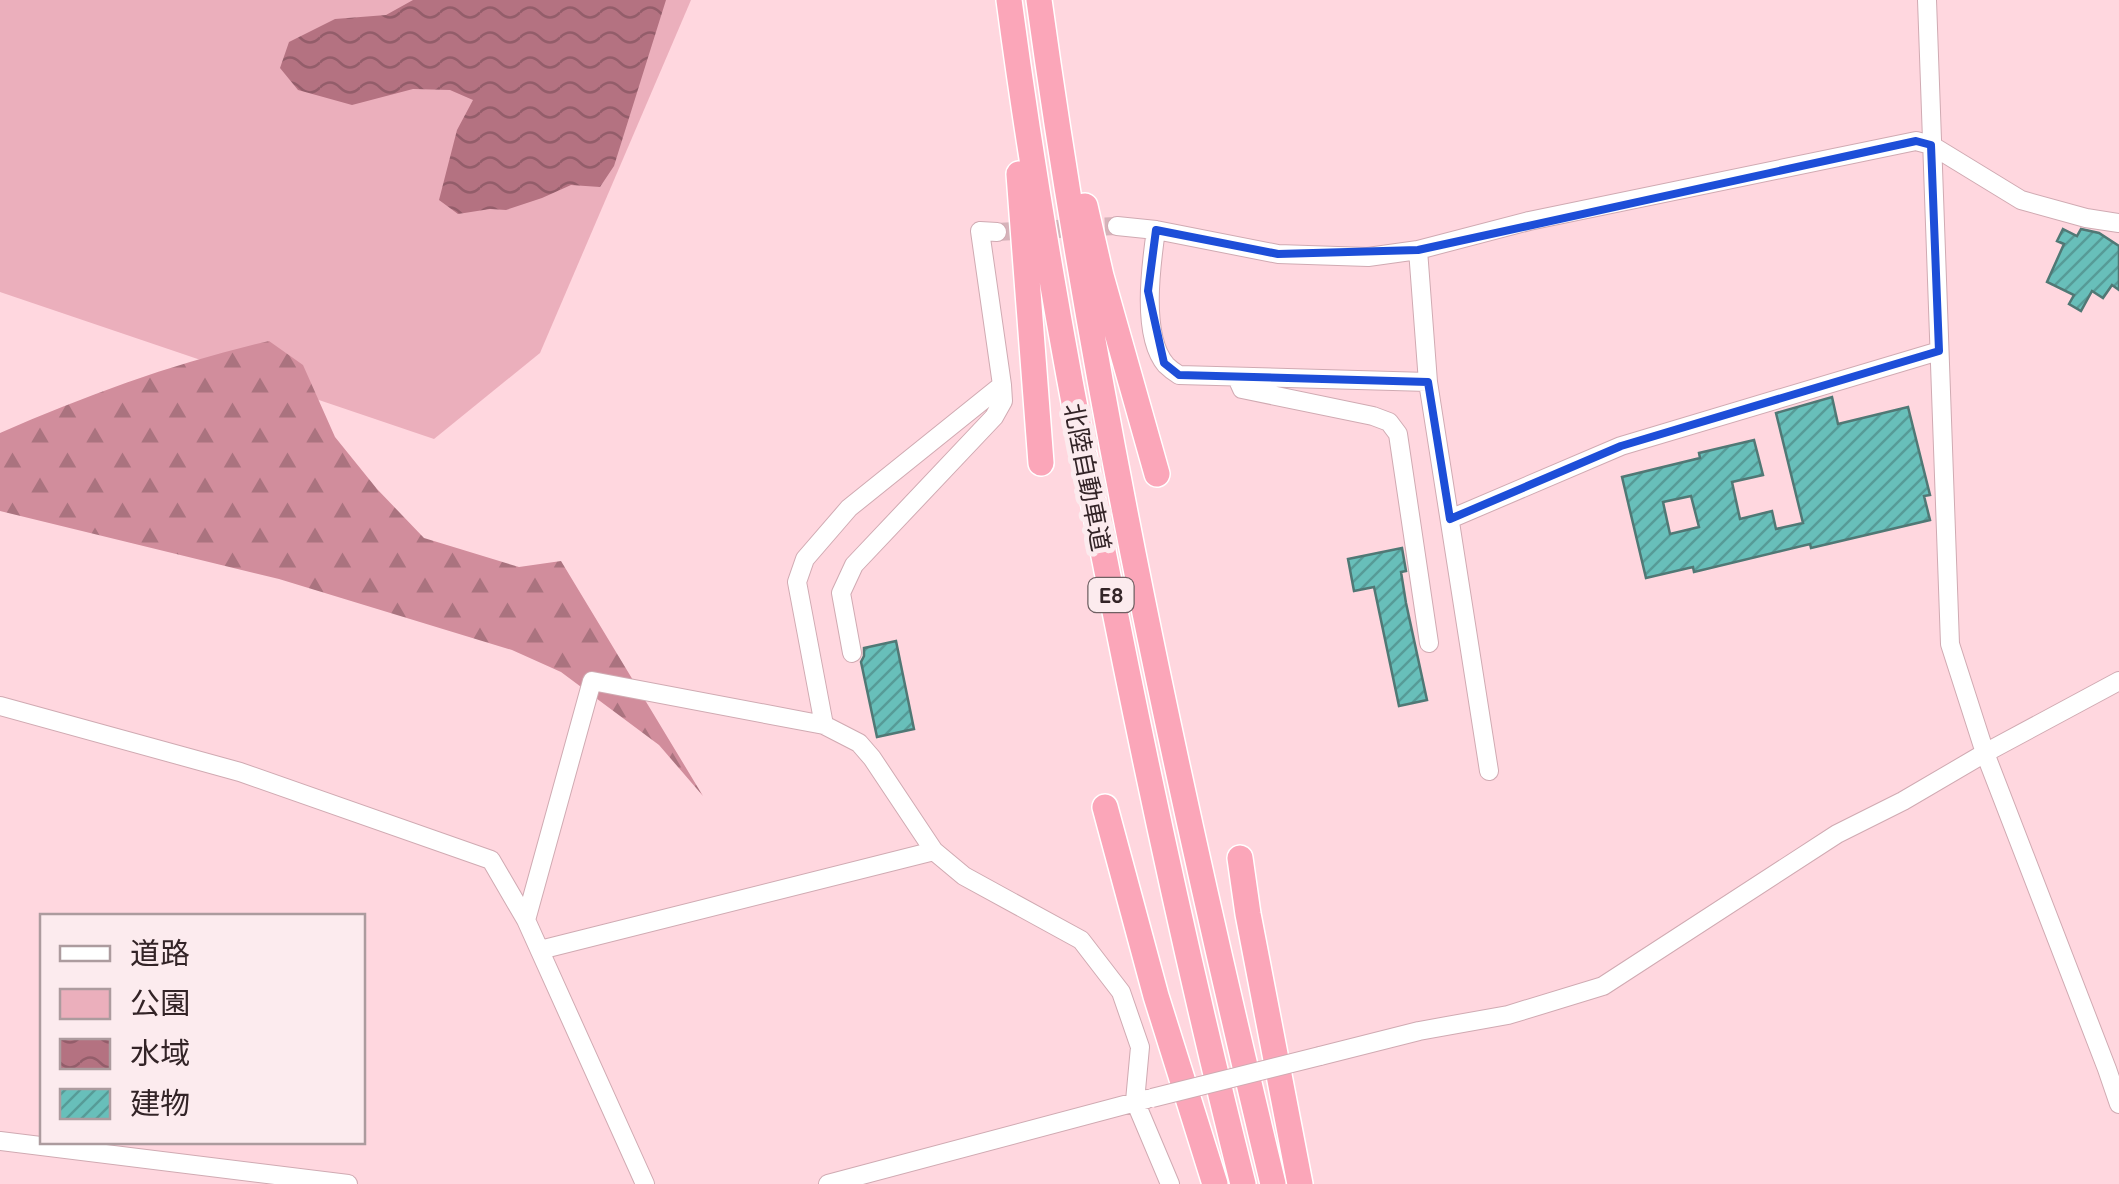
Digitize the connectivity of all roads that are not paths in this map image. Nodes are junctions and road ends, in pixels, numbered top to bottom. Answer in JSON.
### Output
{"nodes":[{"id":1,"x":998,"y":0,"type":"edge"},
{"id":2,"x":1008,"y":0,"type":"edge"},
{"id":3,"x":1042,"y":0,"type":"edge"},
{"id":4,"x":1927,"y":0,"type":"edge"},
{"id":5,"x":1930,"y":145,"type":"junction"},
{"id":6,"x":2119,"y":223,"type":"edge"},
{"id":7,"x":1117,"y":226,"type":"tunnel mouth"},
{"id":8,"x":1156,"y":230,"type":"junction"},
{"id":9,"x":997,"y":232,"type":"dead end"},
{"id":10,"x":1418,"y":250,"type":"junction"},
{"id":11,"x":1939,"y":351,"type":"junction"},
{"id":12,"x":1238,"y":378,"type":"junction"},
{"id":13,"x":1428,"y":382,"type":"junction"},
{"id":14,"x":1002,"y":385,"type":"junction"},
{"id":15,"x":1040,"y":463,"type":"dead end"},
{"id":16,"x":1157,"y":474,"type":"dead end"},
{"id":17,"x":1450,"y":519,"type":"junction"},
{"id":18,"x":1429,"y":643,"type":"dead end"},
{"id":19,"x":852,"y":652,"type":"dead end"},
{"id":20,"x":2119,"y":681,"type":"edge"},
{"id":21,"x":0,"y":706,"type":"edge"},
{"id":22,"x":824,"y":725,"type":"junction"},
{"id":23,"x":1985,"y":753,"type":"junction"},
{"id":24,"x":1489,"y":771,"type":"dead end"},
{"id":25,"x":1105,"y":807,"type":"dead end"},
{"id":26,"x":934,"y":850,"type":"junction"},
{"id":27,"x":1240,"y":858,"type":"dead end"},
{"id":28,"x":526,"y":920,"type":"junction"},
{"id":29,"x":540,"y":950,"type":"junction"},
{"id":30,"x":1144,"y":1100,"type":"junction"},
{"id":31,"x":2119,"y":1104,"type":"edge"},
{"id":32,"x":0,"y":1142,"type":"edge"},
{"id":33,"x":348,"y":1184,"type":"edge"},
{"id":34,"x":645,"y":1184,"type":"edge"},
{"id":35,"x":828,"y":1184,"type":"edge"},
{"id":36,"x":1170,"y":1184,"type":"edge"},
{"id":37,"x":1215,"y":1184,"type":"edge"},
{"id":38,"x":1243,"y":1184,"type":"edge"},
{"id":39,"x":1273,"y":1184,"type":"edge"},
{"id":40,"x":1300,"y":1184,"type":"edge"}],
"edges":[{"from":1,"to":15,"type":"highway"},
{"from":2,"to":38,"type":"highway","name":"北陸自動車道","number":"E8"},
{"from":3,"to":16,"type":"highway"},
{"from":3,"to":39,"type":"highway","name":"北陸自動車道","number":"E8"},
{"from":4,"to":5,"type":"street"},
{"from":5,"to":6,"type":"street"},
{"from":5,"to":10,"type":"street"},
{"from":5,"to":11,"type":"street"},
{"from":7,"to":8,"type":"street"},
{"from":8,"to":10,"type":"street"},
{"from":8,"to":12,"type":"street"},
{"from":9,"to":14,"type":"street"},
{"from":10,"to":13,"type":"street"},
{"from":11,"to":17,"type":"street"},
{"from":11,"to":23,"type":"street"},
{"from":12,"to":13,"type":"street"},
{"from":12,"to":18,"type":"street"},
{"from":13,"to":17,"type":"street"},
{"from":14,"to":19,"type":"street"},
{"from":14,"to":22,"type":"street"},
{"from":17,"to":24,"type":"street"},
{"from":20,"to":23,"type":"street"},
{"from":21,"to":28,"type":"street"},
{"from":22,"to":26,"type":"street"},
{"from":22,"to":28,"type":"street"},
{"from":23,"to":30,"type":"street","bridge":true},
{"from":23,"to":31,"type":"street"},
{"from":25,"to":37,"type":"highway"},
{"from":26,"to":29,"type":"street"},
{"from":26,"to":30,"type":"street"},
{"from":27,"to":40,"type":"highway"},
{"from":28,"to":29,"type":"street"},
{"from":29,"to":34,"type":"street"},
{"from":30,"to":35,"type":"street"},
{"from":30,"to":36,"type":"street"},
{"from":32,"to":33,"type":"street"}]}
